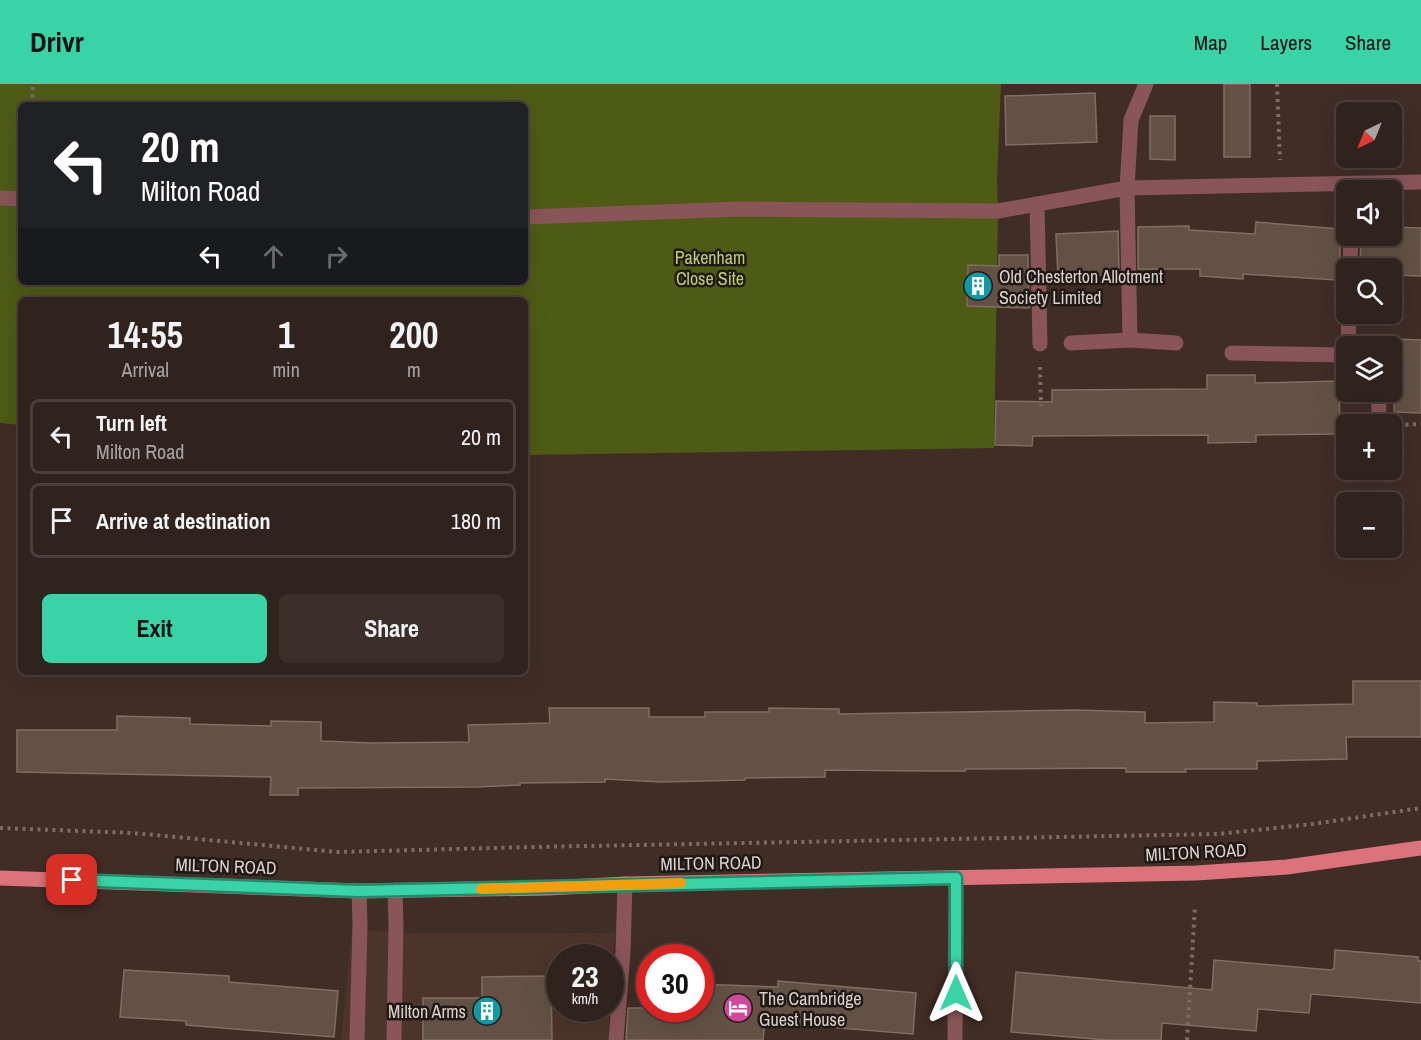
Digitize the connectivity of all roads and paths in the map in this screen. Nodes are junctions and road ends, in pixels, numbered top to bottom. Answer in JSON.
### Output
{"nodes":[{"id":1,"x":33,"y":84,"type":"edge"},
{"id":2,"x":1146,"y":84,"type":"edge"},
{"id":3,"x":1278,"y":84,"type":"edge"},
{"id":4,"x":32,"y":102,"type":"edge"},
{"id":5,"x":1421,"y":182,"type":"edge"},
{"id":6,"x":1402,"y":183,"type":"edge"},
{"id":7,"x":1280,"y":185,"type":"junction"},
{"id":8,"x":1336,"y":187,"type":"edge"},
{"id":9,"x":1127,"y":188,"type":"junction"},
{"id":10,"x":0,"y":198,"type":"edge"},
{"id":11,"x":18,"y":199,"type":"edge"},
{"id":12,"x":1036,"y":204,"type":"junction"},
{"id":13,"x":528,"y":217,"type":"edge"},
{"id":14,"x":1130,"y":340,"type":"junction"},
{"id":15,"x":1071,"y":343,"type":"dead end"},
{"id":16,"x":1176,"y":343,"type":"dead end"},
{"id":17,"x":1040,"y":344,"type":"dead end"},
{"id":18,"x":1232,"y":353,"type":"dead end"},
{"id":19,"x":1336,"y":355,"type":"edge"},
{"id":20,"x":1379,"y":402,"type":"edge"},
{"id":21,"x":1379,"y":411,"type":"dead end"},
{"id":22,"x":1421,"y":808,"type":"edge"},
{"id":23,"x":0,"y":828,"type":"edge"},
{"id":24,"x":1421,"y":848,"type":"edge"},
{"id":25,"x":0,"y":878,"type":"edge"},
{"id":26,"x":956,"y":878,"type":"junction"},
{"id":27,"x":625,"y":884,"type":"junction"},
{"id":28,"x":395,"y":890,"type":"junction"},
{"id":29,"x":359,"y":891,"type":"junction"},
{"id":30,"x":1195,"y":907,"type":"dead end"},
{"id":31,"x":357,"y":1040,"type":"edge"},
{"id":32,"x":394,"y":1040,"type":"edge"},
{"id":33,"x":616,"y":1040,"type":"edge"},
{"id":34,"x":955,"y":1040,"type":"edge"},
{"id":35,"x":1187,"y":1040,"type":"edge"}],
"edges":[{"from":1,"to":4,"type":"path"},
{"from":2,"to":9,"type":"street"},
{"from":3,"to":7,"type":"path"},
{"from":5,"to":6,"type":"street"},
{"from":7,"to":8,"type":"street"},
{"from":7,"to":9,"type":"street"},
{"from":9,"to":12,"type":"street"},
{"from":9,"to":14,"type":"street"},
{"from":10,"to":11,"type":"street"},
{"from":12,"to":13,"type":"street"},
{"from":12,"to":17,"type":"street"},
{"from":14,"to":15,"type":"street"},
{"from":14,"to":16,"type":"street"},
{"from":18,"to":19,"type":"street"},
{"from":20,"to":21,"type":"street"},
{"from":22,"to":23,"type":"path"},
{"from":24,"to":26,"type":"main road","name":"MILTON ROAD"},
{"from":25,"to":29,"type":"main road","name":"MILTON ROAD"},
{"from":26,"to":27,"type":"main road","name":"MILTON ROAD"},
{"from":26,"to":34,"type":"street"},
{"from":27,"to":28,"type":"main road","name":"MILTON ROAD"},
{"from":27,"to":33,"type":"street"},
{"from":28,"to":29,"type":"main road","name":"MILTON ROAD"},
{"from":28,"to":32,"type":"street"},
{"from":29,"to":31,"type":"street"},
{"from":30,"to":35,"type":"path"}]}
